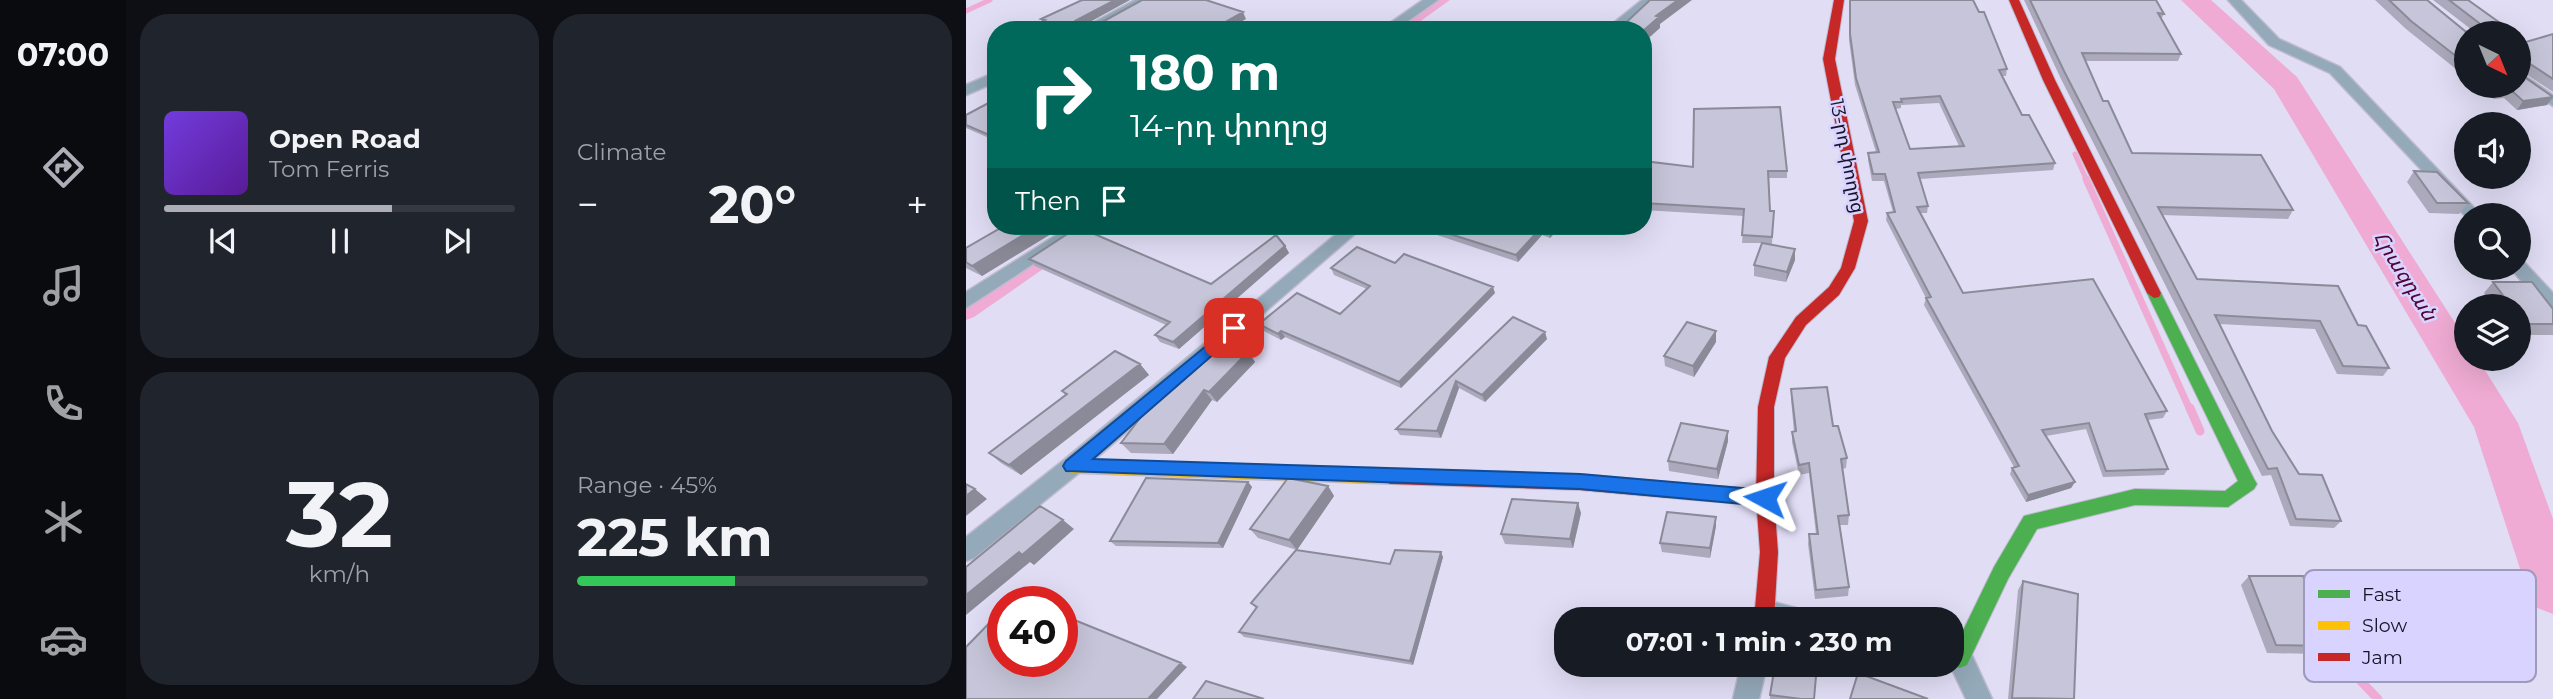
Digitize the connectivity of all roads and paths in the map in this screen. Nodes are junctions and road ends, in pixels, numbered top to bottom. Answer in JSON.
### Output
{"nodes":[{"id":1,"x":1145,"y":0,"type":"edge"},
{"id":2,"x":1432,"y":0,"type":"edge"},
{"id":3,"x":1650,"y":0,"type":"edge"},
{"id":4,"x":1839,"y":0,"type":"edge"},
{"id":5,"x":2014,"y":0,"type":"edge"},
{"id":6,"x":2234,"y":0,"type":"edge"},
{"id":7,"x":1104,"y":21,"type":"edge"},
{"id":8,"x":1400,"y":21,"type":"edge"},
{"id":9,"x":1623,"y":21,"type":"edge"},
{"id":10,"x":987,"y":80,"type":"edge"},
{"id":11,"x":2531,"y":85,"type":"edge"},
{"id":12,"x":966,"y":91,"type":"edge"},
{"id":13,"x":2553,"y":102,"type":"edge"},
{"id":14,"x":2462,"y":203,"type":"edge"},
{"id":15,"x":1069,"y":235,"type":"edge"},
{"id":16,"x":1345,"y":235,"type":"edge"},
{"id":17,"x":2531,"y":280,"type":"edge"},
{"id":18,"x":966,"y":301,"type":"edge"},
{"id":19,"x":2553,"y":305,"type":"edge"},
{"id":20,"x":1072,"y":466,"type":"junction"},
{"id":21,"x":1765,"y":498,"type":"junction"},
{"id":22,"x":966,"y":551,"type":"edge"},
{"id":23,"x":1766,"y":607,"type":"edge"},
{"id":24,"x":1964,"y":642,"type":"edge"},
{"id":25,"x":1964,"y":672,"type":"edge"},
{"id":26,"x":1751,"y":677,"type":"edge"},
{"id":27,"x":1746,"y":699,"type":"edge"},
{"id":28,"x":1979,"y":699,"type":"edge"}],
"edges":[{"from":1,"to":7,"type":"street"},
{"from":2,"to":8,"type":"street"},
{"from":3,"to":9,"type":"street"},
{"from":4,"to":21,"type":"street","name":"13-րդ փողոց"},
{"from":5,"to":24,"type":"street"},
{"from":6,"to":14,"type":"street"},
{"from":10,"to":12,"type":"street"},
{"from":11,"to":13,"type":"street"},
{"from":15,"to":18,"type":"street"},
{"from":16,"to":20,"type":"street"},
{"from":17,"to":19,"type":"street"},
{"from":20,"to":21,"type":"street"},
{"from":20,"to":22,"type":"street"},
{"from":21,"to":23,"type":"street","name":"13-րդ փողոց"},
{"from":25,"to":28,"type":"street"},
{"from":26,"to":27,"type":"street"}]}
